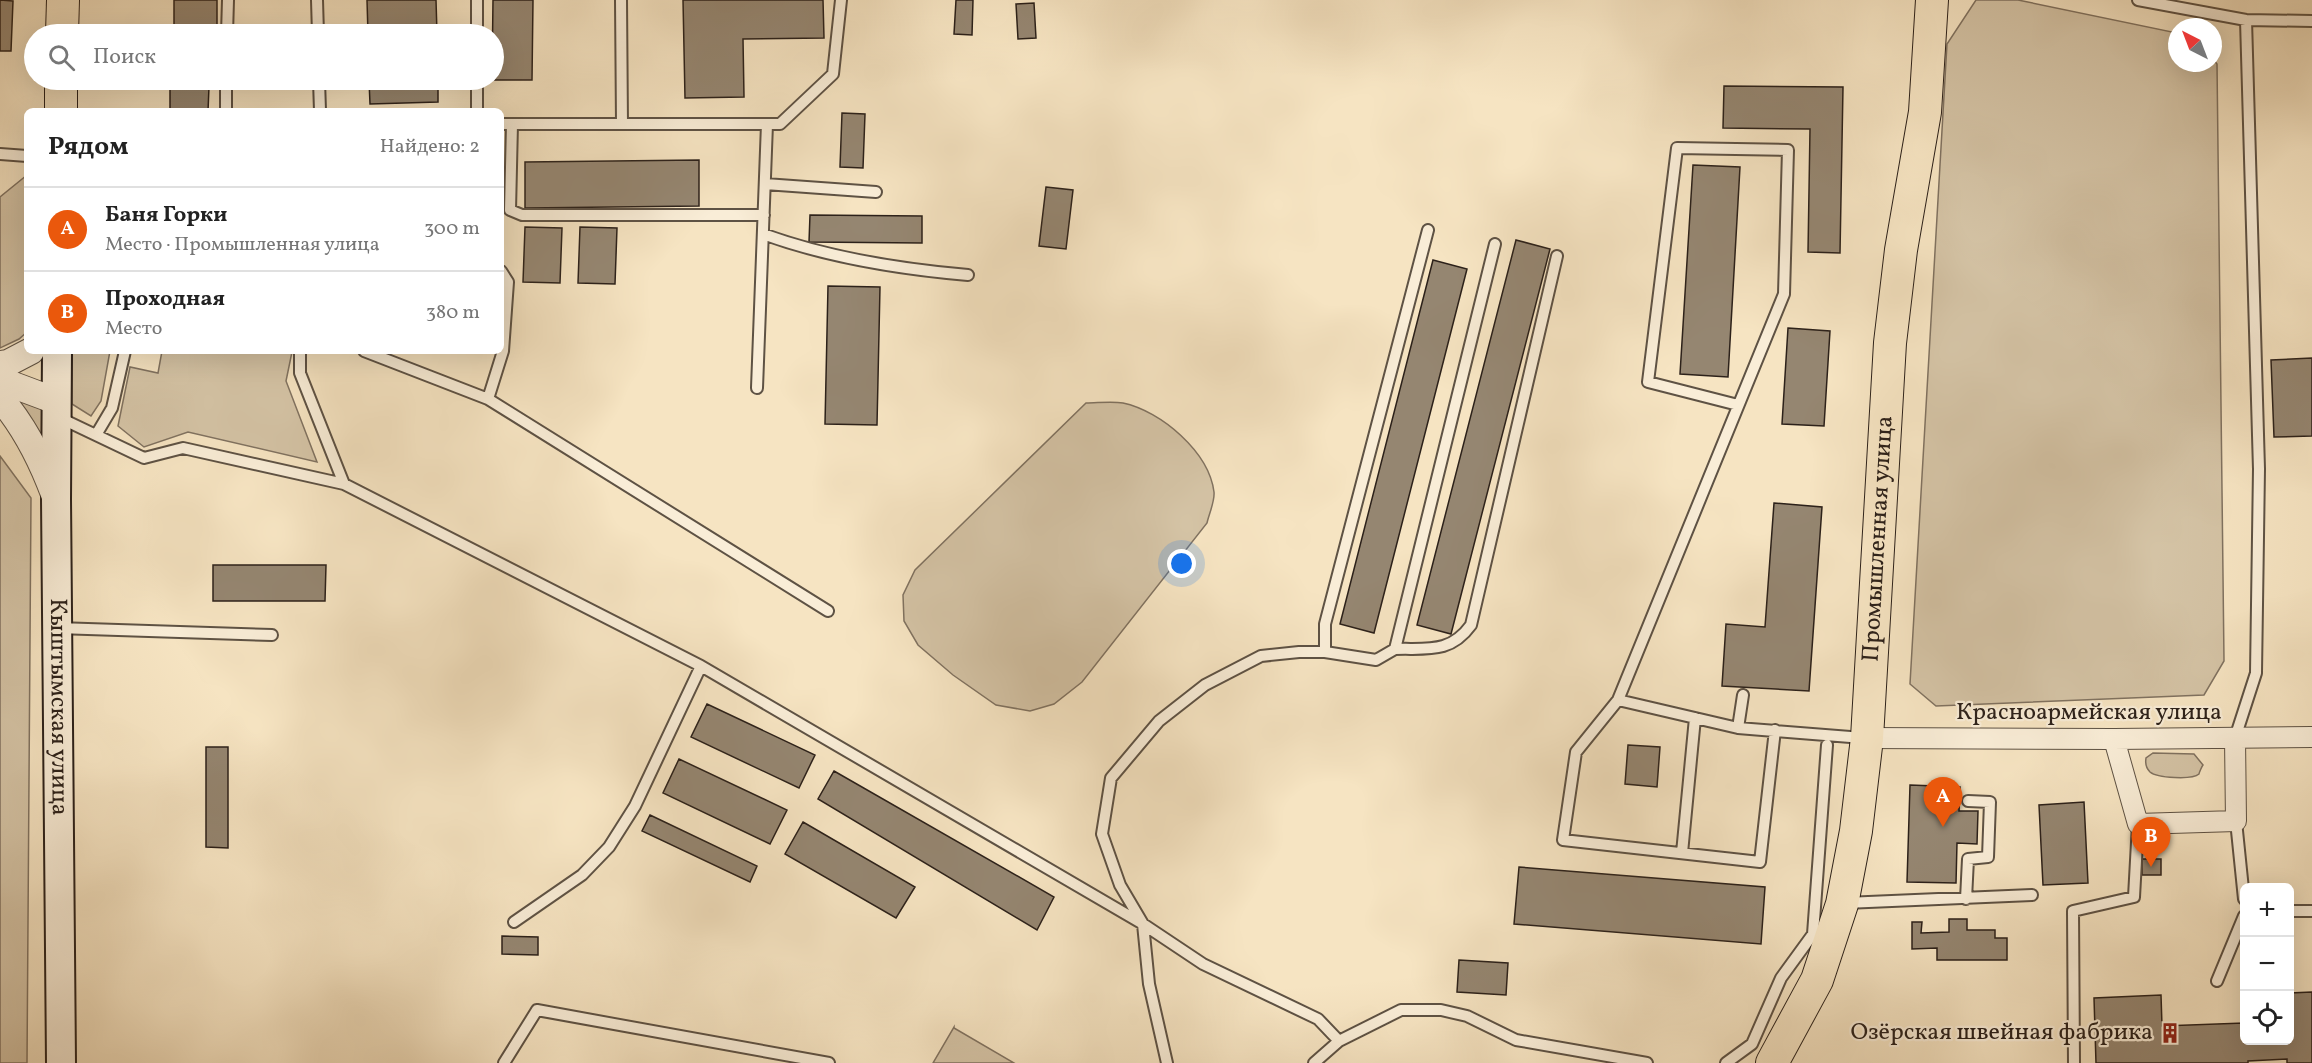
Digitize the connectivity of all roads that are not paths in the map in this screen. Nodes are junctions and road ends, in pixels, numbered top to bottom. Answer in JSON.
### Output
{"nodes":[{"id":1,"x":63,"y":0,"type":"edge"},
{"id":2,"x":228,"y":0,"type":"edge"},
{"id":3,"x":317,"y":0,"type":"edge"},
{"id":4,"x":477,"y":0,"type":"edge"},
{"id":5,"x":621,"y":0,"type":"edge"},
{"id":6,"x":842,"y":0,"type":"edge"},
{"id":7,"x":1932,"y":0,"type":"edge"},
{"id":8,"x":2138,"y":0,"type":"edge"},
{"id":9,"x":2246,"y":20,"type":"junction"},
{"id":10,"x":2312,"y":21,"type":"edge"},
{"id":11,"x":62,"y":24,"type":"edge"},
{"id":12,"x":227,"y":24,"type":"edge"},
{"id":13,"x":318,"y":24,"type":"edge"},
{"id":14,"x":477,"y":24,"type":"edge"},
{"id":15,"x":61,"y":90,"type":"edge"},
{"id":16,"x":226,"y":90,"type":"edge"},
{"id":17,"x":319,"y":90,"type":"edge"},
{"id":18,"x":477,"y":90,"type":"edge"},
{"id":19,"x":61,"y":108,"type":"edge"},
{"id":20,"x":226,"y":108,"type":"edge"},
{"id":21,"x":320,"y":108,"type":"edge"},
{"id":22,"x":477,"y":108,"type":"edge"},
{"id":23,"x":506,"y":124,"type":"edge"},
{"id":24,"x":622,"y":124,"type":"junction"},
{"id":25,"x":767,"y":124,"type":"junction"},
{"id":26,"x":0,"y":154,"type":"edge"},
{"id":27,"x":24,"y":156,"type":"edge"},
{"id":28,"x":765,"y":184,"type":"junction"},
{"id":29,"x":876,"y":192,"type":"dead end"},
{"id":30,"x":764,"y":215,"type":"junction"},
{"id":31,"x":1428,"y":230,"type":"dead end"},
{"id":32,"x":763,"y":234,"type":"junction"},
{"id":33,"x":1495,"y":244,"type":"dead end"},
{"id":34,"x":1557,"y":256,"type":"dead end"},
{"id":35,"x":504,"y":275,"type":"edge"},
{"id":36,"x":968,"y":275,"type":"dead end"},
{"id":37,"x":504,"y":337,"type":"edge"},
{"id":38,"x":25,"y":354,"type":"edge"},
{"id":39,"x":57,"y":354,"type":"edge"},
{"id":40,"x":124,"y":354,"type":"edge"},
{"id":41,"x":300,"y":354,"type":"edge"},
{"id":42,"x":372,"y":354,"type":"edge"},
{"id":43,"x":502,"y":354,"type":"edge"},
{"id":44,"x":0,"y":364,"type":"edge"},
{"id":45,"x":0,"y":380,"type":"edge"},
{"id":46,"x":757,"y":388,"type":"dead end"},
{"id":47,"x":0,"y":398,"type":"edge"},
{"id":48,"x":488,"y":399,"type":"junction"},
{"id":49,"x":1738,"y":405,"type":"junction"},
{"id":50,"x":56,"y":408,"type":"junction"},
{"id":51,"x":96,"y":435,"type":"junction"},
{"id":52,"x":344,"y":484,"type":"junction"},
{"id":53,"x":56,"y":499,"type":"junction"},
{"id":54,"x":828,"y":611,"type":"dead end"},
{"id":55,"x":57,"y":628,"type":"junction"},
{"id":56,"x":272,"y":635,"type":"dead end"},
{"id":57,"x":1395,"y":649,"type":"junction"},
{"id":58,"x":1325,"y":652,"type":"junction"},
{"id":59,"x":701,"y":666,"type":"junction"},
{"id":60,"x":1743,"y":695,"type":"dead end"},
{"id":61,"x":1618,"y":700,"type":"junction"},
{"id":62,"x":1695,"y":718,"type":"junction"},
{"id":63,"x":1738,"y":728,"type":"junction"},
{"id":64,"x":1775,"y":730,"type":"junction"},
{"id":65,"x":2312,"y":737,"type":"edge"},
{"id":66,"x":1867,"y":738,"type":"junction"},
{"id":67,"x":2235,"y":738,"type":"junction"},
{"id":68,"x":2114,"y":739,"type":"junction"},
{"id":69,"x":1827,"y":745,"type":"dead end"},
{"id":70,"x":1968,"y":801,"type":"dead end"},
{"id":71,"x":2236,"y":821,"type":"junction"},
{"id":72,"x":2138,"y":824,"type":"junction"},
{"id":73,"x":1682,"y":854,"type":"junction"},
{"id":74,"x":2242,"y":883,"type":"edge"},
{"id":75,"x":2032,"y":895,"type":"dead end"},
{"id":76,"x":1966,"y":899,"type":"junction"},
{"id":77,"x":1842,"y":904,"type":"junction"},
{"id":78,"x":2294,"y":911,"type":"edge"},
{"id":79,"x":2312,"y":911,"type":"edge"},
{"id":80,"x":514,"y":922,"type":"dead end"},
{"id":81,"x":1143,"y":924,"type":"junction"},
{"id":82,"x":2240,"y":926,"type":"edge"},
{"id":83,"x":2217,"y":981,"type":"dead end"},
{"id":84,"x":1339,"y":1041,"type":"junction"},
{"id":85,"x":61,"y":1063,"type":"edge"},
{"id":86,"x":504,"y":1063,"type":"edge"},
{"id":87,"x":829,"y":1063,"type":"edge"},
{"id":88,"x":1167,"y":1063,"type":"edge"},
{"id":89,"x":1314,"y":1063,"type":"edge"},
{"id":90,"x":1647,"y":1063,"type":"edge"},
{"id":91,"x":1726,"y":1063,"type":"edge"},
{"id":92,"x":1772,"y":1063,"type":"edge"},
{"id":93,"x":2074,"y":1063,"type":"edge"}],
"edges":[{"from":1,"to":11,"type":"main road"},
{"from":2,"to":12,"type":"lane"},
{"from":3,"to":13,"type":"lane"},
{"from":4,"to":14,"type":"lane"},
{"from":5,"to":24,"type":"lane"},
{"from":6,"to":25,"type":"lane"},
{"from":7,"to":66,"type":"main road","name":"Промышленная улица"},
{"from":8,"to":9,"type":"lane"},
{"from":9,"to":10,"type":"lane"},
{"from":9,"to":67,"type":"lane"},
{"from":15,"to":19,"type":"main road"},
{"from":16,"to":20,"type":"lane"},
{"from":17,"to":21,"type":"lane"},
{"from":18,"to":22,"type":"lane"},
{"from":23,"to":24,"type":"lane"},
{"from":23,"to":30,"type":"lane"},
{"from":24,"to":25,"type":"lane"},
{"from":25,"to":28,"type":"lane"},
{"from":26,"to":27,"type":"lane"},
{"from":28,"to":29,"type":"lane"},
{"from":28,"to":30,"type":"lane"},
{"from":30,"to":32,"type":"lane"},
{"from":31,"to":58,"type":"lane"},
{"from":32,"to":36,"type":"lane"},
{"from":32,"to":46,"type":"lane"},
{"from":33,"to":57,"type":"lane"},
{"from":34,"to":57,"type":"lane"},
{"from":35,"to":37,"type":"lane"},
{"from":38,"to":44,"type":"street"},
{"from":39,"to":50,"type":"main road","name":"Кыштымская улица"},
{"from":40,"to":51,"type":"lane"},
{"from":41,"to":52,"type":"lane"},
{"from":42,"to":48,"type":"lane"},
{"from":43,"to":48,"type":"lane"},
{"from":45,"to":50,"type":"street"},
{"from":47,"to":53,"type":"street"},
{"from":48,"to":54,"type":"lane"},
{"from":49,"to":49,"type":"lane"},
{"from":49,"to":61,"type":"lane"},
{"from":50,"to":51,"type":"lane"},
{"from":50,"to":53,"type":"main road","name":"Кыштымская улица"},
{"from":51,"to":52,"type":"lane"},
{"from":52,"to":59,"type":"lane"},
{"from":53,"to":55,"type":"main road","name":"Кыштымская улица"},
{"from":55,"to":56,"type":"lane"},
{"from":55,"to":85,"type":"main road","name":"Кыштымская улица"},
{"from":57,"to":58,"type":"lane"},
{"from":58,"to":81,"type":"lane"},
{"from":59,"to":80,"type":"lane"},
{"from":59,"to":81,"type":"lane"},
{"from":60,"to":63,"type":"lane"},
{"from":61,"to":62,"type":"lane"},
{"from":61,"to":73,"type":"lane"},
{"from":62,"to":63,"type":"lane"},
{"from":62,"to":73,"type":"lane"},
{"from":63,"to":64,"type":"lane"},
{"from":64,"to":66,"type":"lane"},
{"from":64,"to":73,"type":"lane"},
{"from":65,"to":67,"type":"street","name":"Красноармейская улица"},
{"from":66,"to":68,"type":"street","name":"Красноармейская улица"},
{"from":66,"to":77,"type":"main road","name":"Промышленная улица"},
{"from":67,"to":68,"type":"street","name":"Красноармейская улица"},
{"from":67,"to":71,"type":"street"},
{"from":68,"to":72,"type":"street"},
{"from":69,"to":91,"type":"lane"},
{"from":70,"to":76,"type":"lane"},
{"from":71,"to":72,"type":"street"},
{"from":71,"to":74,"type":"lane"},
{"from":72,"to":93,"type":"lane"},
{"from":75,"to":76,"type":"lane"},
{"from":76,"to":77,"type":"lane"},
{"from":77,"to":92,"type":"main road","name":"Промышленная улица"},
{"from":78,"to":79,"type":"lane"},
{"from":81,"to":84,"type":"lane"},
{"from":81,"to":88,"type":"lane"},
{"from":82,"to":83,"type":"lane"},
{"from":84,"to":89,"type":"lane"},
{"from":84,"to":90,"type":"lane"},
{"from":86,"to":87,"type":"lane"}]}
